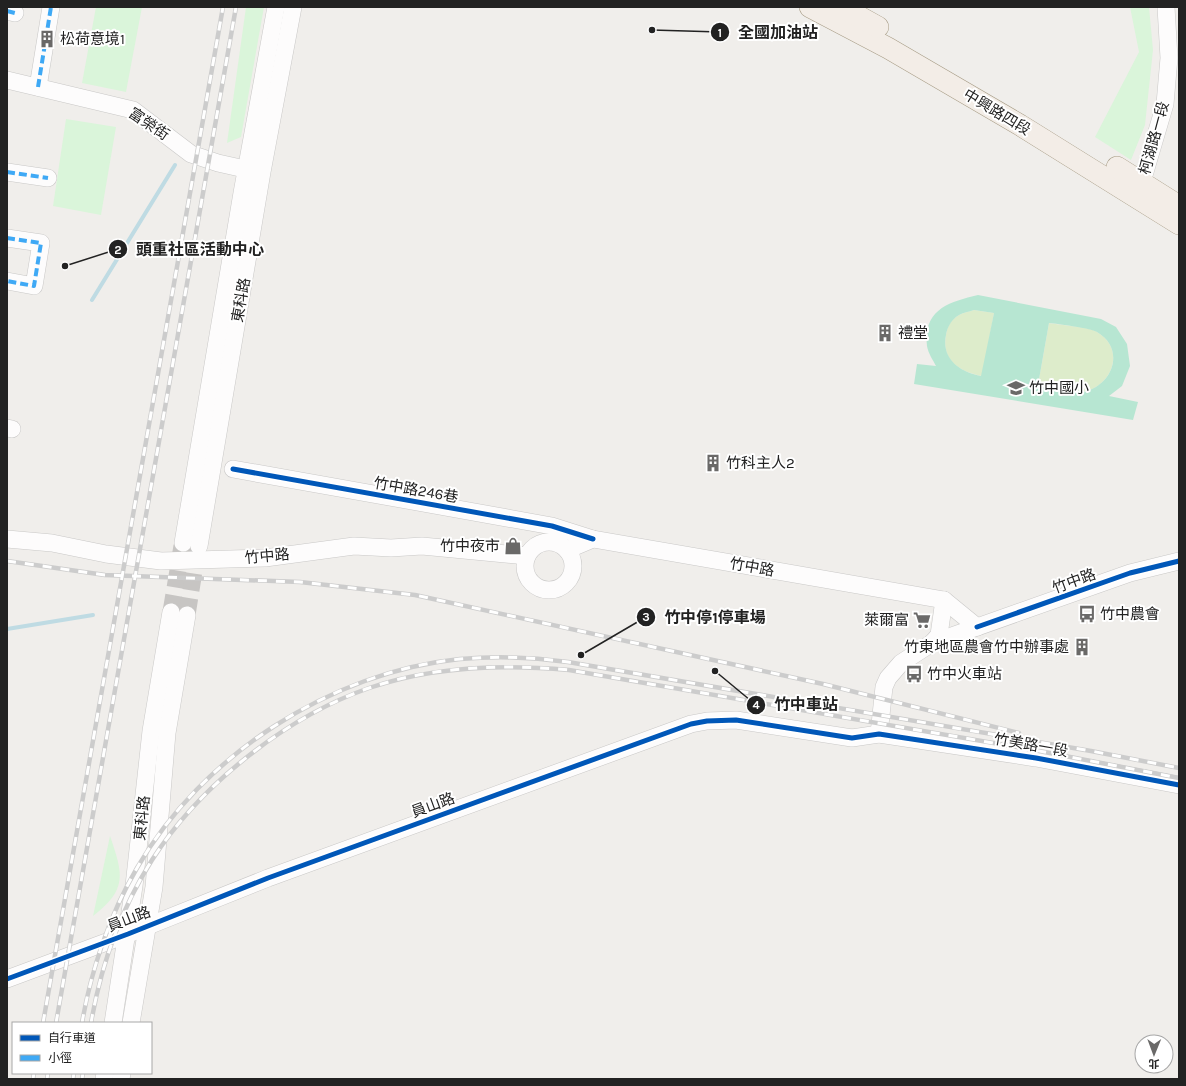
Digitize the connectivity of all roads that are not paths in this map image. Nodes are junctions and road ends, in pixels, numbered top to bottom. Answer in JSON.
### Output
{"nodes":[{"id":1,"x":51,"y":7,"type":"edge"},
{"id":2,"x":276,"y":7,"type":"edge"},
{"id":3,"x":293,"y":7,"type":"edge"},
{"id":4,"x":810,"y":7,"type":"edge"},
{"id":5,"x":842,"y":7,"type":"edge"},
{"id":6,"x":1166,"y":7,"type":"edge"},
{"id":7,"x":7,"y":80,"type":"edge"},
{"id":8,"x":38,"y":87,"type":"junction"},
{"id":9,"x":255,"y":171,"type":"junction"},
{"id":10,"x":7,"y":172,"type":"edge"},
{"id":11,"x":48,"y":178,"type":"dead end"},
{"id":12,"x":1138,"y":188,"type":"junction"},
{"id":13,"x":1179,"y":206,"type":"edge"},
{"id":14,"x":1179,"y":224,"type":"edge"},
{"id":15,"x":7,"y":238,"type":"edge"},
{"id":16,"x":7,"y":281,"type":"edge"},
{"id":17,"x":233,"y":469,"type":"dead end"},
{"id":18,"x":7,"y":539,"type":"edge"},
{"id":19,"x":593,"y":539,"type":"junction"},
{"id":20,"x":191,"y":545,"type":"tunnel mouth"},
{"id":21,"x":567,"y":550,"type":"junction"},
{"id":22,"x":527,"y":556,"type":"junction"},
{"id":23,"x":1179,"y":561,"type":"edge"},
{"id":24,"x":944,"y":600,"type":"junction"},
{"id":25,"x":977,"y":627,"type":"junction"},
{"id":26,"x":932,"y":643,"type":"junction"},
{"id":27,"x":879,"y":734,"type":"junction"},
{"id":28,"x":1179,"y":785,"type":"edge"},
{"id":29,"x":148,"y":924,"type":"junction"},
{"id":30,"x":128,"y":934,"type":"junction"},
{"id":31,"x":7,"y":979,"type":"edge"},
{"id":32,"x":113,"y":1022,"type":"edge"},
{"id":33,"x":131,"y":1022,"type":"edge"}],
"edges":[{"from":1,"to":8,"type":"street"},
{"from":2,"to":9,"type":"street","name":"東科路"},
{"from":3,"to":9,"type":"street","name":"東科路"},
{"from":4,"to":12,"type":"main road","name":"中興路四段"},
{"from":5,"to":12,"type":"main road","name":"中興路四段"},
{"from":6,"to":12,"type":"street","name":"柯湖路一段"},
{"from":7,"to":8,"type":"street","name":"富榮街"},
{"from":8,"to":9,"type":"street","name":"富榮街"},
{"from":9,"to":20,"type":"street","name":"東科路"},
{"from":10,"to":11,"type":"street"},
{"from":12,"to":13,"type":"main road","name":"中興路四段"},
{"from":12,"to":14,"type":"main road","name":"中興路四段"},
{"from":15,"to":16,"type":"street"},
{"from":17,"to":19,"type":"street","name":"竹中路246巷"},
{"from":18,"to":22,"type":"street","name":"竹中路"},
{"from":19,"to":21,"type":"street"},
{"from":19,"to":24,"type":"street","name":"竹中路"},
{"from":21,"to":22,"type":"street"},
{"from":21,"to":22,"type":"street"},
{"from":23,"to":25,"type":"street","name":"竹中路"},
{"from":24,"to":25,"type":"street","name":"竹中路"},
{"from":24,"to":26,"type":"street"},
{"from":25,"to":26,"type":"street","name":"竹中路"},
{"from":26,"to":27,"type":"street","name":"竹中路"},
{"from":27,"to":28,"type":"street","name":"竹美路一段"},
{"from":27,"to":29,"type":"street","name":"員山路"},
{"from":29,"to":30,"type":"street","name":"員山路"},
{"from":29,"to":30,"type":"street","name":"東科路"},
{"from":29,"to":33,"type":"street","name":"東科路"},
{"from":30,"to":31,"type":"street","name":"員山路"},
{"from":30,"to":32,"type":"street","name":"東科路"}]}
